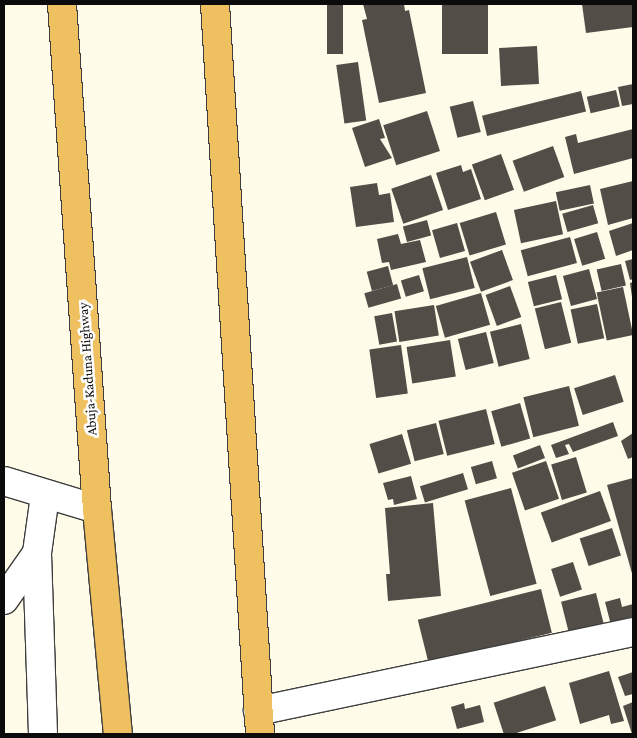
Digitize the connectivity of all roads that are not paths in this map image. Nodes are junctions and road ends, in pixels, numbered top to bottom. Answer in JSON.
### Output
{"nodes":[{"id":1,"x":62,"y":4,"type":"edge"},
{"id":2,"x":215,"y":4,"type":"edge"},
{"id":3,"x":4,"y":481,"type":"edge"},
{"id":4,"x":45,"y":495,"type":"junction"},
{"id":5,"x":97,"y":509,"type":"junction"},
{"id":6,"x":37,"y":553,"type":"junction"},
{"id":7,"x":4,"y":600,"type":"edge"},
{"id":8,"x":633,"y":632,"type":"edge"},
{"id":9,"x":259,"y":723,"type":"edge"},
{"id":10,"x":43,"y":734,"type":"edge"},
{"id":11,"x":118,"y":734,"type":"edge"}],
"edges":[{"from":1,"to":5,"type":"highway","name":"Abuja-Kaduna Highway"},
{"from":2,"to":9,"type":"highway"},
{"from":3,"to":4,"type":"street"},
{"from":4,"to":5,"type":"street"},
{"from":4,"to":6,"type":"street"},
{"from":5,"to":11,"type":"highway","name":"Abuja-Kaduna Highway"},
{"from":6,"to":7,"type":"street"},
{"from":6,"to":10,"type":"street"},
{"from":8,"to":9,"type":"street"}]}
